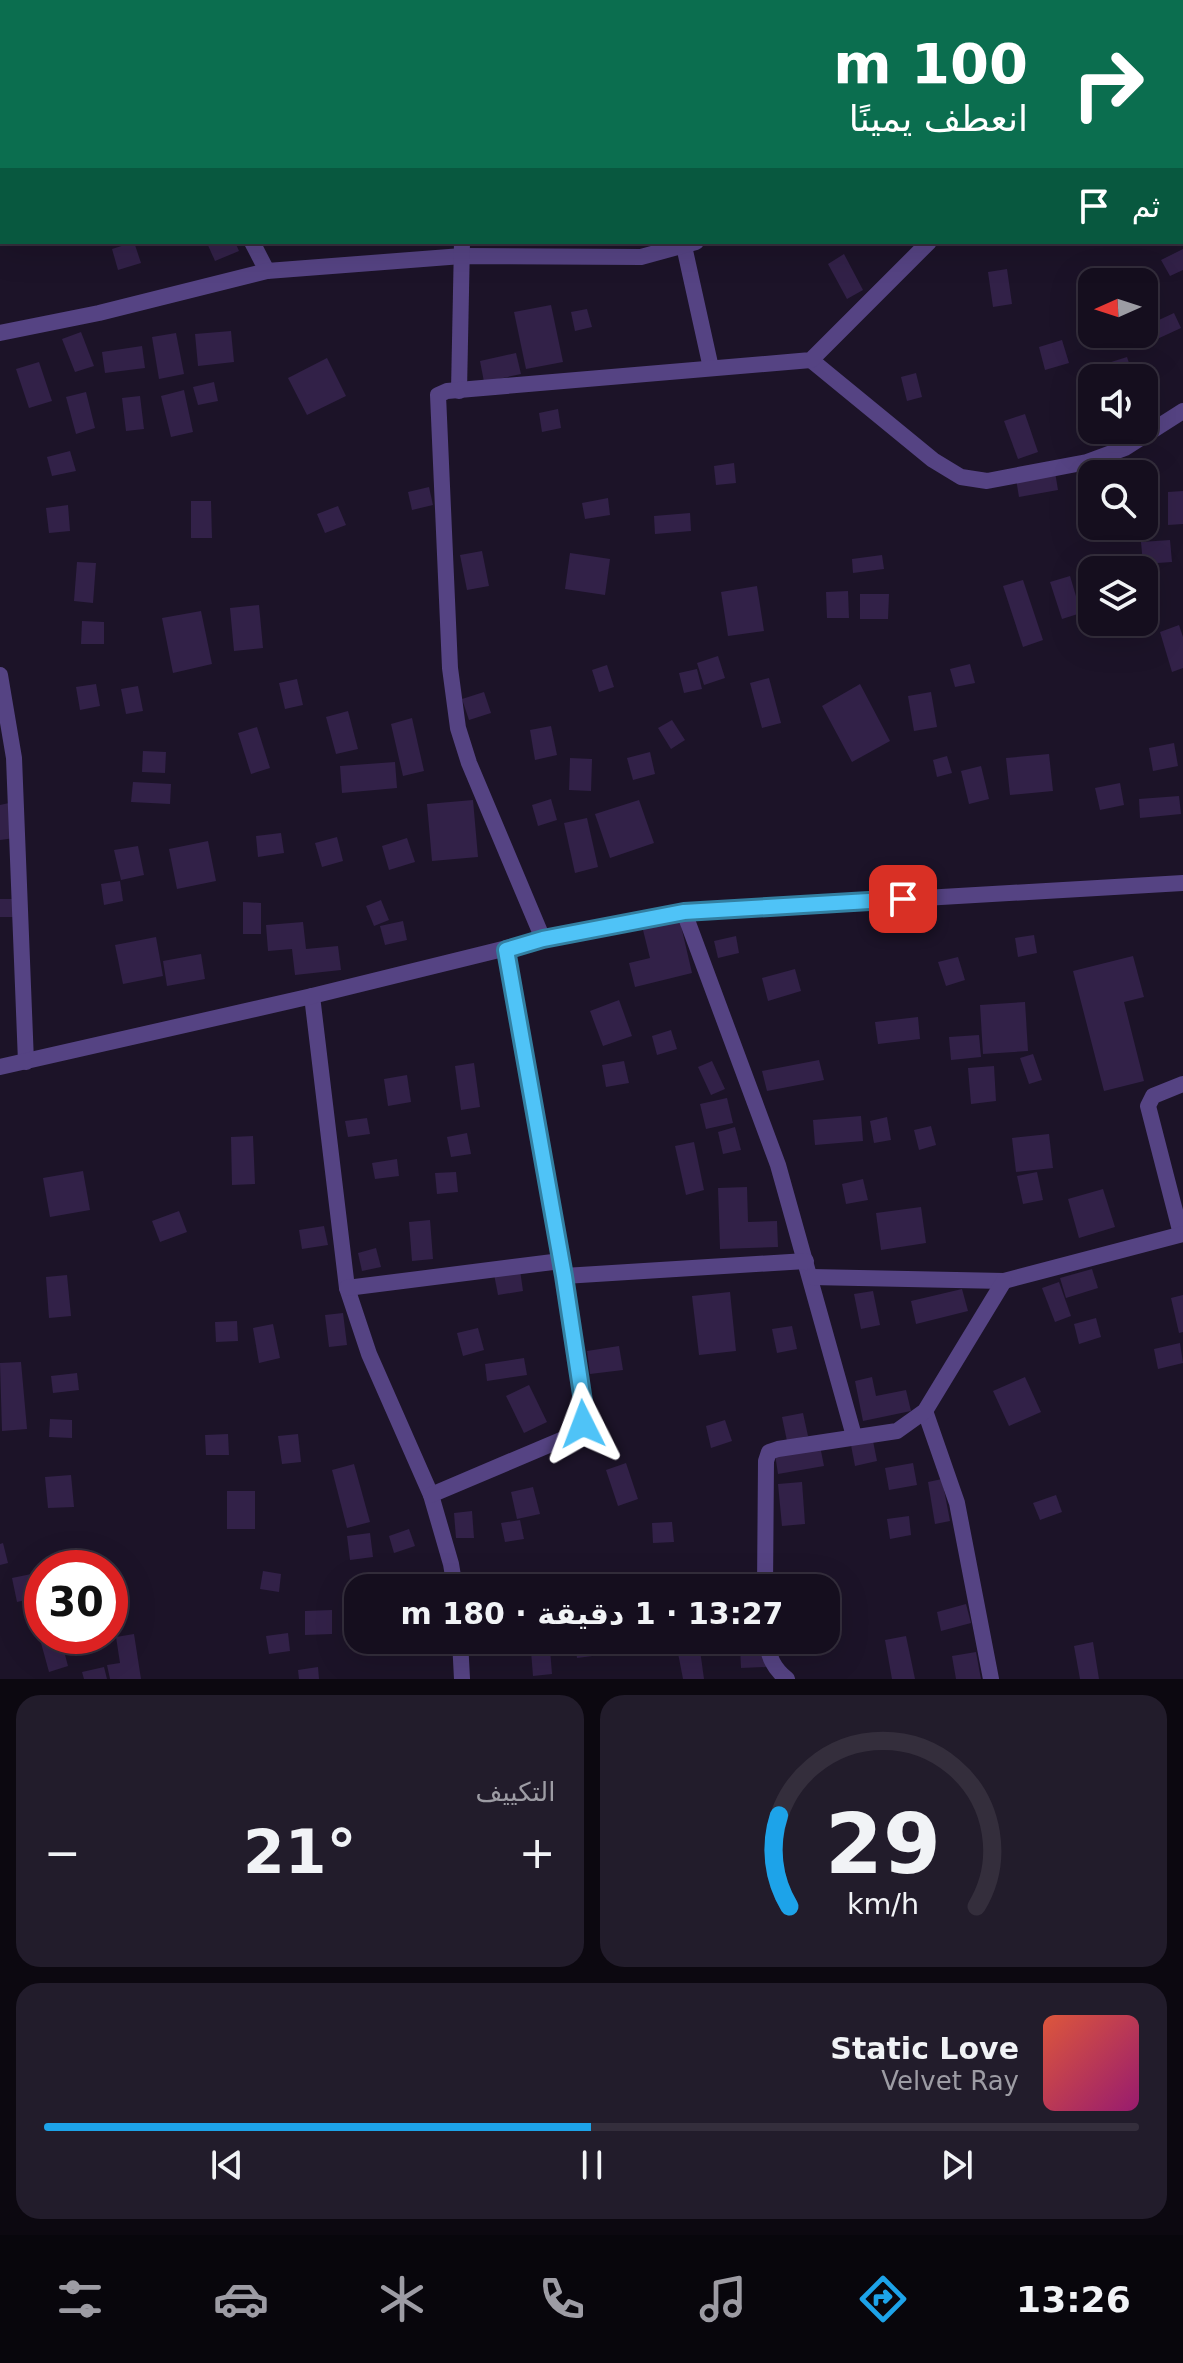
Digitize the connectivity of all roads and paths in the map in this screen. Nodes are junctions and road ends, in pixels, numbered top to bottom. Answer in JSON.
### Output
{"nodes":[{"id":1,"x":253,"y":244,"type":"edge"},
{"id":2,"x":690,"y":244,"type":"edge"},
{"id":3,"x":927,"y":244,"type":"edge"},
{"id":4,"x":462,"y":249,"type":"edge"},
{"id":5,"x":267,"y":271,"type":"junction"},
{"id":6,"x":0,"y":333,"type":"edge"},
{"id":7,"x":811,"y":360,"type":"junction"},
{"id":8,"x":711,"y":368,"type":"junction"},
{"id":9,"x":459,"y":391,"type":"junction"},
{"id":10,"x":1183,"y":411,"type":"edge"},
{"id":11,"x":0,"y":675,"type":"edge"},
{"id":12,"x":1183,"y":883,"type":"edge"},
{"id":13,"x":684,"y":912,"type":"junction"},
{"id":14,"x":543,"y":939,"type":"junction"},
{"id":15,"x":506,"y":950,"type":"junction"},
{"id":16,"x":312,"y":996,"type":"junction"},
{"id":17,"x":26,"y":1062,"type":"junction"},
{"id":18,"x":0,"y":1067,"type":"edge"},
{"id":19,"x":1183,"y":1084,"type":"edge"},
{"id":20,"x":1182,"y":1234,"type":"edge"},
{"id":21,"x":563,"y":1269,"type":"junction"},
{"id":22,"x":808,"y":1269,"type":"junction"},
{"id":23,"x":1004,"y":1281,"type":"junction"},
{"id":24,"x":347,"y":1288,"type":"junction"},
{"id":25,"x":925,"y":1411,"type":"junction"},
{"id":26,"x":854,"y":1436,"type":"junction"},
{"id":27,"x":431,"y":1495,"type":"junction"},
{"id":28,"x":453,"y":1574,"type":"edge"},
{"id":29,"x":765,"y":1574,"type":"edge"},
{"id":30,"x":461,"y":1654,"type":"edge"},
{"id":31,"x":768,"y":1654,"type":"edge"},
{"id":32,"x":462,"y":1679,"type":"edge"},
{"id":33,"x":787,"y":1679,"type":"edge"},
{"id":34,"x":991,"y":1679,"type":"edge"}],
"edges":[{"from":1,"to":5,"type":"street"},
{"from":2,"to":4,"type":"street"},
{"from":2,"to":8,"type":"street"},
{"from":3,"to":7,"type":"street"},
{"from":4,"to":5,"type":"street"},
{"from":4,"to":9,"type":"street"},
{"from":5,"to":6,"type":"street"},
{"from":7,"to":8,"type":"street"},
{"from":7,"to":10,"type":"street"},
{"from":8,"to":9,"type":"street"},
{"from":9,"to":14,"type":"street"},
{"from":11,"to":17,"type":"street"},
{"from":12,"to":13,"type":"street"},
{"from":13,"to":14,"type":"street"},
{"from":13,"to":22,"type":"street"},
{"from":14,"to":15,"type":"street"},
{"from":15,"to":16,"type":"street"},
{"from":15,"to":21,"type":"street"},
{"from":16,"to":17,"type":"street"},
{"from":16,"to":24,"type":"street"},
{"from":17,"to":18,"type":"street"},
{"from":19,"to":20,"type":"street"},
{"from":20,"to":23,"type":"street"},
{"from":21,"to":22,"type":"street"},
{"from":21,"to":24,"type":"street"},
{"from":21,"to":27,"type":"street"},
{"from":22,"to":23,"type":"street"},
{"from":22,"to":26,"type":"street"},
{"from":23,"to":25,"type":"street"},
{"from":24,"to":27,"type":"street"},
{"from":25,"to":26,"type":"street"},
{"from":25,"to":34,"type":"street"},
{"from":26,"to":29,"type":"street"},
{"from":27,"to":28,"type":"street"},
{"from":30,"to":32,"type":"street"},
{"from":31,"to":33,"type":"street"}]}
